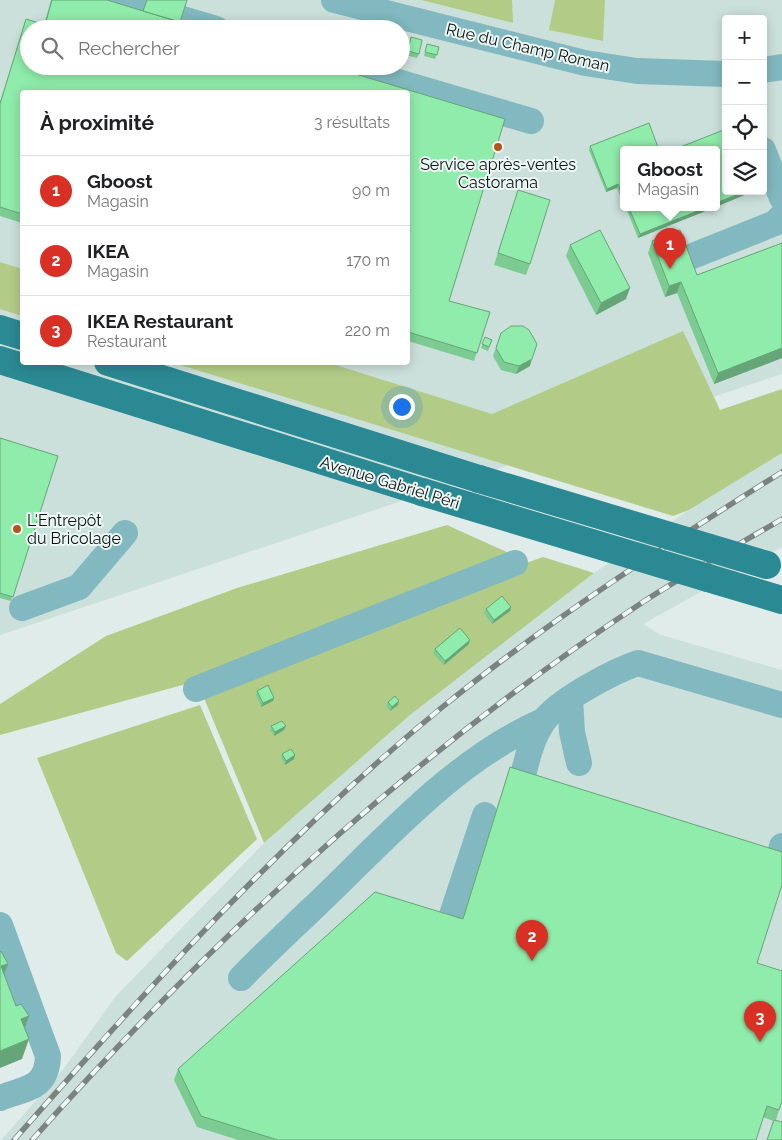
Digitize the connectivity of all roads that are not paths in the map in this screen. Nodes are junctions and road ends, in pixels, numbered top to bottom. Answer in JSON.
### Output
{"nodes":[{"id":1,"x":119,"y":0,"type":"edge"},
{"id":2,"x":334,"y":0,"type":"edge"},
{"id":3,"x":186,"y":20,"type":"edge"},
{"id":4,"x":782,"y":67,"type":"edge"},
{"id":5,"x":767,"y":69,"type":"edge"},
{"id":6,"x":722,"y":74,"type":"edge"},
{"id":7,"x":374,"y":75,"type":"edge"},
{"id":8,"x":531,"y":121,"type":"dead end"},
{"id":9,"x":767,"y":160,"type":"edge"},
{"id":10,"x":782,"y":198,"type":"edge"},
{"id":11,"x":782,"y":216,"type":"edge"},
{"id":12,"x":690,"y":257,"type":"edge"},
{"id":13,"x":0,"y":328,"type":"edge"},
{"id":14,"x":20,"y":335,"type":"edge"},
{"id":15,"x":0,"y":360,"type":"edge"},
{"id":16,"x":118,"y":365,"type":"edge"},
{"id":17,"x":126,"y":534,"type":"dead end"},
{"id":18,"x":515,"y":563,"type":"dead end"},
{"id":19,"x":774,"y":567,"type":"edge"},
{"id":20,"x":782,"y":600,"type":"edge"},
{"id":21,"x":22,"y":608,"type":"dead end"},
{"id":22,"x":196,"y":689,"type":"dead end"},
{"id":23,"x":570,"y":698,"type":"junction"},
{"id":24,"x":782,"y":705,"type":"edge"},
{"id":25,"x":543,"y":721,"type":"junction"},
{"id":26,"x":579,"y":763,"type":"dead end"},
{"id":27,"x":522,"y":784,"type":"edge"},
{"id":28,"x":485,"y":815,"type":"dead end"},
{"id":29,"x":0,"y":925,"type":"edge"},
{"id":30,"x":448,"y":927,"type":"edge"},
{"id":31,"x":241,"y":978,"type":"dead end"},
{"id":32,"x":0,"y":1098,"type":"edge"}],
"edges":[{"from":1,"to":3,"type":"street"},
{"from":2,"to":6,"type":"street","name":"Rue du Champ Roman"},
{"from":4,"to":5,"type":"street"},
{"from":7,"to":8,"type":"street"},
{"from":9,"to":10,"type":"street"},
{"from":11,"to":12,"type":"street"},
{"from":13,"to":14,"type":"main road"},
{"from":15,"to":20,"type":"main road","name":"Avenue Gabriel Péri","bridge":true},
{"from":16,"to":19,"type":"main road","name":"Avenue Gabriel Péri","bridge":true},
{"from":17,"to":21,"type":"street"},
{"from":18,"to":22,"type":"street"},
{"from":23,"to":24,"type":"street"},
{"from":23,"to":25,"type":"street"},
{"from":23,"to":26,"type":"street"},
{"from":25,"to":27,"type":"street"},
{"from":25,"to":31,"type":"street"},
{"from":28,"to":30,"type":"street"},
{"from":29,"to":32,"type":"street"}]}
